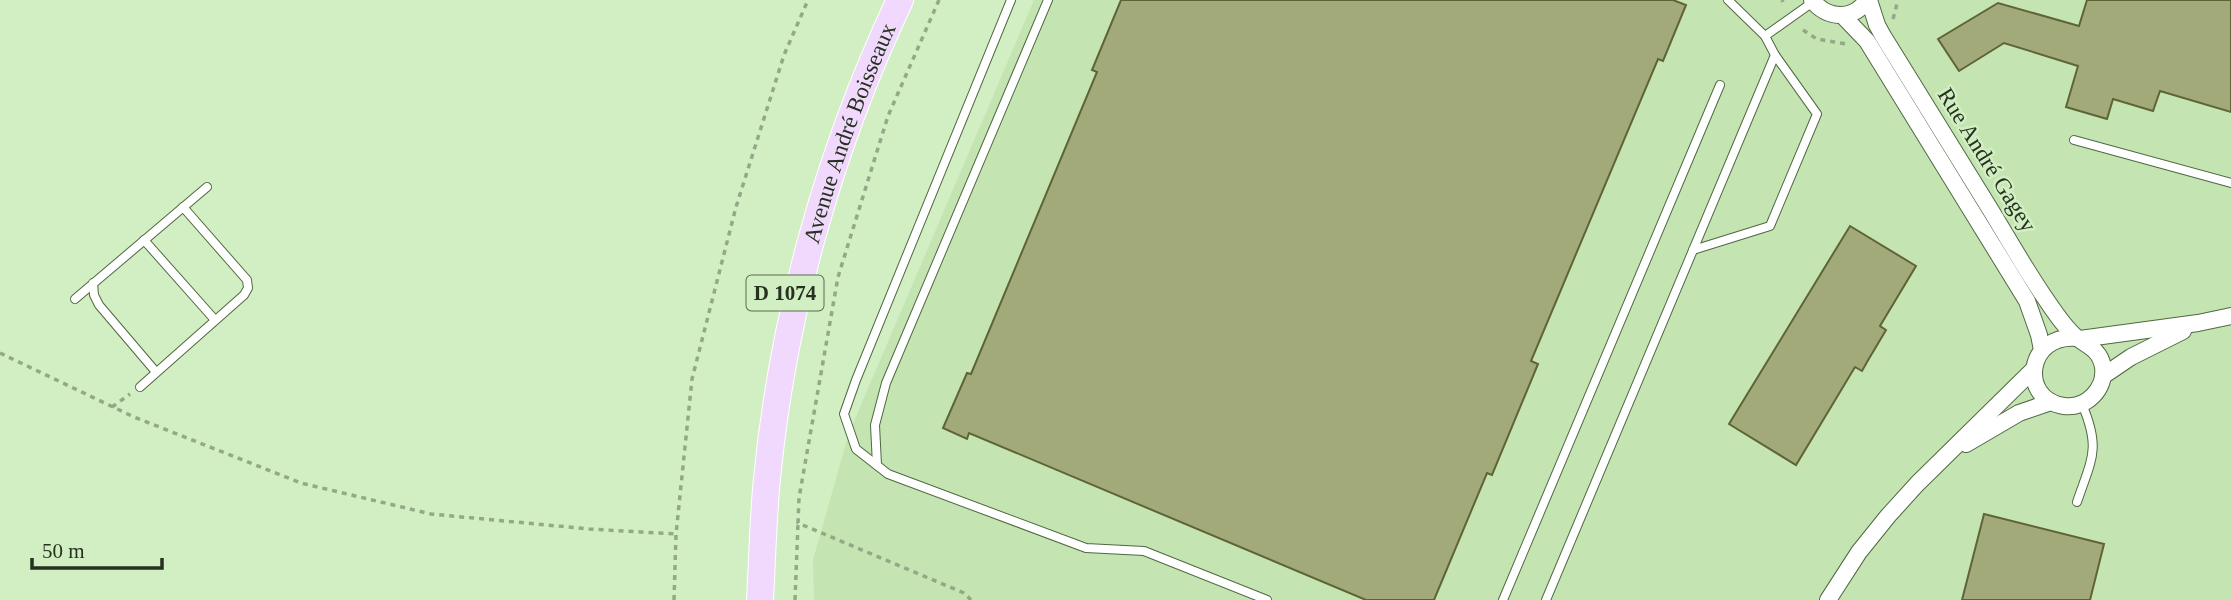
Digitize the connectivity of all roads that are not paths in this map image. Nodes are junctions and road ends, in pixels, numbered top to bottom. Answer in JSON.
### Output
{"nodes":[{"id":1,"x":884,"y":0,"type":"edge"},
{"id":2,"x":900,"y":0,"type":"edge"},
{"id":3,"x":1011,"y":0,"type":"edge"},
{"id":4,"x":1048,"y":0,"type":"edge"},
{"id":5,"x":1728,"y":0,"type":"edge"},
{"id":6,"x":1868,"y":0,"type":"edge"},
{"id":7,"x":1813,"y":1,"type":"edge"},
{"id":8,"x":1842,"y":15,"type":"junction"},
{"id":9,"x":1765,"y":36,"type":"junction"},
{"id":10,"x":1775,"y":55,"type":"junction"},
{"id":11,"x":1720,"y":85,"type":"dead end"},
{"id":12,"x":2074,"y":140,"type":"dead end"},
{"id":13,"x":2231,"y":183,"type":"edge"},
{"id":14,"x":207,"y":187,"type":"dead end"},
{"id":15,"x":183,"y":207,"type":"junction"},
{"id":16,"x":144,"y":240,"type":"junction"},
{"id":17,"x":1693,"y":250,"type":"junction"},
{"id":18,"x":93,"y":283,"type":"junction"},
{"id":19,"x":75,"y":299,"type":"dead end"},
{"id":20,"x":2231,"y":316,"type":"edge"},
{"id":21,"x":215,"y":320,"type":"junction"},
{"id":22,"x":2198,"y":323,"type":"junction"},
{"id":23,"x":2078,"y":339,"type":"junction"},
{"id":24,"x":2042,"y":350,"type":"junction"},
{"id":25,"x":2034,"y":369,"type":"junction"},
{"id":26,"x":156,"y":372,"type":"junction"},
{"id":27,"x":2103,"y":376,"type":"junction"},
{"id":28,"x":139,"y":387,"type":"road end"},
{"id":29,"x":2051,"y":402,"type":"junction"},
{"id":30,"x":2082,"y":404,"type":"junction"},
{"id":31,"x":1948,"y":454,"type":"junction"},
{"id":32,"x":877,"y":465,"type":"junction"},
{"id":33,"x":2077,"y":502,"type":"dead end"},
{"id":34,"x":745,"y":600,"type":"edge"},
{"id":35,"x":760,"y":600,"type":"edge"},
{"id":36,"x":1267,"y":600,"type":"edge"},
{"id":37,"x":1503,"y":600,"type":"edge"},
{"id":38,"x":1546,"y":600,"type":"edge"},
{"id":39,"x":1828,"y":600,"type":"edge"}],
"edges":[{"from":1,"to":34,"type":"main road","name":"Avenue André Boisseaux","number":"D 1074"},
{"from":2,"to":35,"type":"main road","name":"Avenue André Boisseaux","number":"D 1074"},
{"from":3,"to":32,"type":"lane"},
{"from":4,"to":32,"type":"lane"},
{"from":5,"to":9,"type":"lane"},
{"from":6,"to":8,"type":"street"},
{"from":6,"to":23,"type":"street","name":"Rue André Gagey"},
{"from":7,"to":8,"type":"street"},
{"from":7,"to":9,"type":"lane"},
{"from":8,"to":24,"type":"street","name":"Rue André Gagey"},
{"from":9,"to":10,"type":"lane"},
{"from":10,"to":17,"type":"lane"},
{"from":10,"to":17,"type":"lane"},
{"from":11,"to":37,"type":"lane"},
{"from":12,"to":13,"type":"lane"},
{"from":14,"to":15,"type":"lane"},
{"from":15,"to":16,"type":"lane"},
{"from":15,"to":21,"type":"lane"},
{"from":16,"to":18,"type":"lane"},
{"from":16,"to":21,"type":"lane"},
{"from":17,"to":38,"type":"lane"},
{"from":18,"to":19,"type":"lane"},
{"from":18,"to":26,"type":"lane"},
{"from":20,"to":22,"type":"street"},
{"from":21,"to":26,"type":"lane"},
{"from":22,"to":23,"type":"street"},
{"from":22,"to":27,"type":"street"},
{"from":23,"to":24,"type":"street"},
{"from":23,"to":27,"type":"street"},
{"from":24,"to":25,"type":"street"},
{"from":25,"to":29,"type":"street"},
{"from":25,"to":31,"type":"street"},
{"from":26,"to":28,"type":"lane"},
{"from":27,"to":30,"type":"street"},
{"from":29,"to":30,"type":"street"},
{"from":29,"to":31,"type":"street"},
{"from":30,"to":33,"type":"lane"},
{"from":31,"to":39,"type":"street"},
{"from":32,"to":36,"type":"lane"}]}
